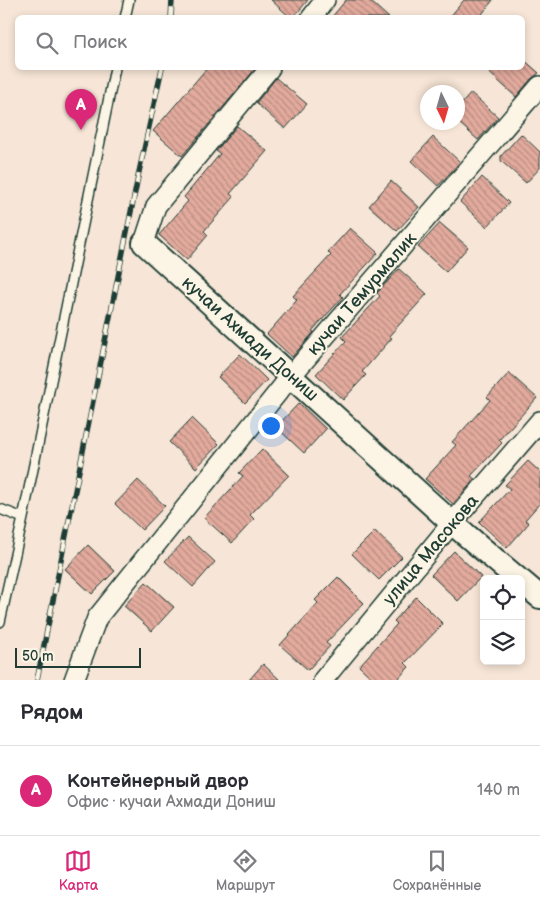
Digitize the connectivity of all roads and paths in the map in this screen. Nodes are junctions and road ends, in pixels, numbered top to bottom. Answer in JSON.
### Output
{"nodes":[{"id":1,"x":129,"y":0,"type":"edge"},
{"id":2,"x":325,"y":0,"type":"edge"},
{"id":3,"x":126,"y":15,"type":"edge"},
{"id":4,"x":313,"y":15,"type":"edge"},
{"id":5,"x":115,"y":70,"type":"edge"},
{"id":6,"x":268,"y":70,"type":"edge"},
{"id":7,"x":540,"y":86,"type":"edge"},
{"id":8,"x":144,"y":242,"type":"joint"},
{"id":9,"x":291,"y":376,"type":"junction"},
{"id":10,"x":540,"y":421,"type":"edge"},
{"id":11,"x":0,"y":509,"type":"edge"},
{"id":12,"x":23,"y":518,"type":"junction"},
{"id":13,"x":452,"y":523,"type":"junction"},
{"id":14,"x":513,"y":575,"type":"edge"},
{"id":15,"x":525,"y":584,"type":"edge"},
{"id":16,"x":540,"y":597,"type":"edge"},
{"id":17,"x":0,"y":622,"type":"edge"},
{"id":18,"x":74,"y":680,"type":"edge"},
{"id":19,"x":323,"y":680,"type":"edge"}],
"edges":[{"from":1,"to":3,"type":"lane"},
{"from":2,"to":4,"type":"street"},
{"from":5,"to":12,"type":"lane"},
{"from":6,"to":8,"type":"street","name":"кучаи Ахмади Дониш"},
{"from":7,"to":9,"type":"street","name":"кучаи Темурмалик"},
{"from":8,"to":9,"type":"street","name":"кучаи Ахмади Дониш"},
{"from":9,"to":13,"type":"street","name":"кучаи Ахмади Дониш"},
{"from":9,"to":18,"type":"street","name":"кучаи Темурмалик"},
{"from":10,"to":13,"type":"street","name":"улица Масокова"},
{"from":11,"to":12,"type":"lane"},
{"from":12,"to":17,"type":"lane"},
{"from":13,"to":14,"type":"street","name":"кучаи Ахмади Дониш"},
{"from":13,"to":19,"type":"street","name":"улица Масокова"},
{"from":15,"to":16,"type":"street"}]}
